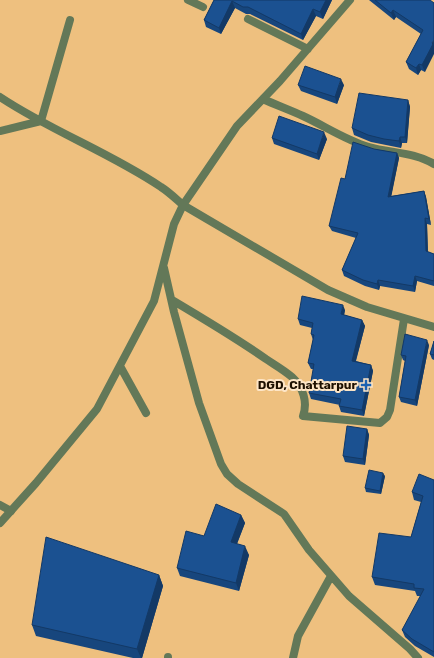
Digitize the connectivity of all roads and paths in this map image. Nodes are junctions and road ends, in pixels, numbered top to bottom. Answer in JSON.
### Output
{"nodes":[{"id":1,"x":188,"y":0,"type":"edge"},
{"id":2,"x":350,"y":0,"type":"edge"},
{"id":3,"x":203,"y":7,"type":"dead end"},
{"id":4,"x":248,"y":19,"type":"dead end"},
{"id":5,"x":70,"y":20,"type":"dead end"},
{"id":6,"x":308,"y":49,"type":"junction"},
{"id":7,"x":0,"y":97,"type":"edge"},
{"id":8,"x":263,"y":99,"type":"junction"},
{"id":9,"x":42,"y":121,"type":"junction"},
{"id":10,"x":0,"y":131,"type":"edge"},
{"id":11,"x":434,"y":164,"type":"edge"},
{"id":12,"x":182,"y":205,"type":"junction"},
{"id":13,"x":163,"y":264,"type":"junction"},
{"id":14,"x":172,"y":300,"type":"junction"},
{"id":15,"x":404,"y":319,"type":"junction"},
{"id":16,"x":434,"y":328,"type":"edge"},
{"id":17,"x":120,"y":366,"type":"junction"},
{"id":18,"x":146,"y":412,"type":"dead end"},
{"id":19,"x":0,"y":506,"type":"edge"},
{"id":20,"x":11,"y":511,"type":"junction"},
{"id":21,"x":0,"y":523,"type":"edge"},
{"id":22,"x":331,"y":576,"type":"junction"},
{"id":23,"x":294,"y":658,"type":"edge"},
{"id":24,"x":418,"y":658,"type":"edge"}],
"edges":[{"from":1,"to":3,"type":"street"},
{"from":2,"to":6,"type":"street"},
{"from":4,"to":6,"type":"street"},
{"from":5,"to":9,"type":"street"},
{"from":6,"to":8,"type":"street"},
{"from":7,"to":9,"type":"street"},
{"from":8,"to":11,"type":"street"},
{"from":8,"to":12,"type":"street"},
{"from":9,"to":10,"type":"street"},
{"from":9,"to":12,"type":"street"},
{"from":12,"to":13,"type":"street"},
{"from":12,"to":15,"type":"street"},
{"from":13,"to":14,"type":"street"},
{"from":13,"to":17,"type":"street"},
{"from":14,"to":15,"type":"street"},
{"from":14,"to":22,"type":"street"},
{"from":15,"to":16,"type":"street"},
{"from":17,"to":18,"type":"street"},
{"from":17,"to":20,"type":"street"},
{"from":19,"to":20,"type":"street"},
{"from":20,"to":21,"type":"street"},
{"from":22,"to":23,"type":"street"},
{"from":22,"to":24,"type":"street"}]}
